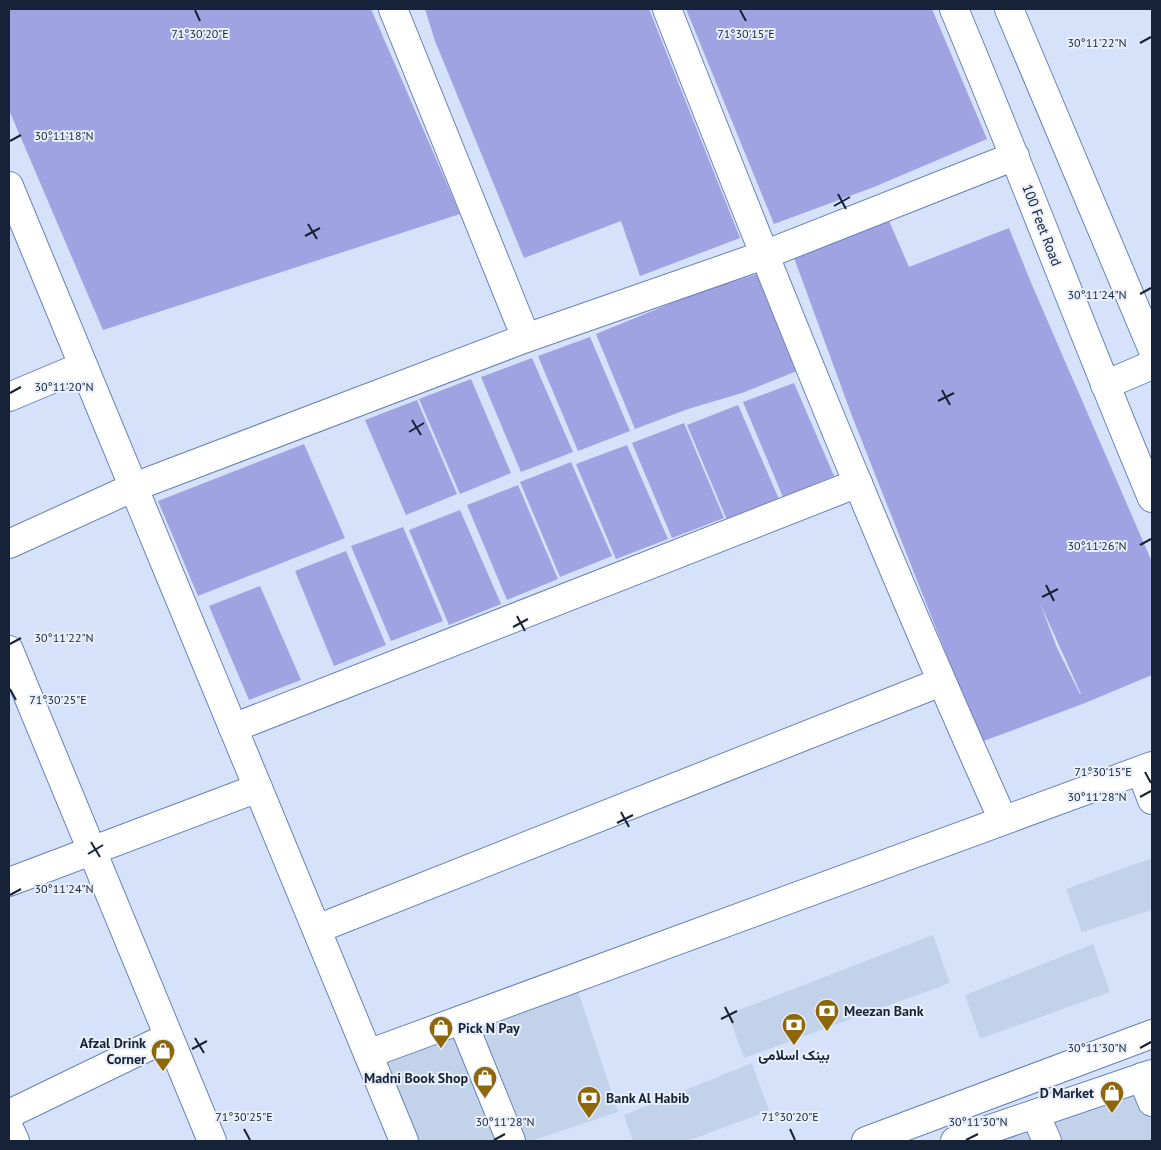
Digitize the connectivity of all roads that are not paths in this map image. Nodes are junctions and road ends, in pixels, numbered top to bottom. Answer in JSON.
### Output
{"nodes":[{"id":1,"x":393,"y":9,"type":"edge"},
{"id":2,"x":667,"y":9,"type":"edge"},
{"id":3,"x":954,"y":9,"type":"edge"},
{"id":4,"x":1009,"y":9,"type":"edge"},
{"id":5,"x":1015,"y":156,"type":"junction"},
{"id":6,"x":11,"y":199,"type":"edge"},
{"id":7,"x":764,"y":255,"type":"junction"},
{"id":8,"x":526,"y":338,"type":"junction"},
{"id":9,"x":1152,"y":348,"type":"edge"},
{"id":10,"x":1152,"y":365,"type":"edge"},
{"id":11,"x":83,"y":366,"type":"junction"},
{"id":12,"x":1104,"y":385,"type":"junction"},
{"id":13,"x":9,"y":396,"type":"edge"},
{"id":14,"x":858,"y":483,"type":"junction"},
{"id":15,"x":134,"y":487,"type":"junction"},
{"id":16,"x":1152,"y":498,"type":"edge"},
{"id":17,"x":9,"y":544,"type":"edge"},
{"id":18,"x":9,"y":650,"type":"edge"},
{"id":19,"x":941,"y":682,"type":"junction"},
{"id":20,"x":17,"y":697,"type":"edge"},
{"id":21,"x":233,"y":728,"type":"junction"},
{"id":22,"x":1147,"y":769,"type":"edge"},
{"id":23,"x":258,"y":788,"type":"junction"},
{"id":24,"x":1152,"y":800,"type":"edge"},
{"id":25,"x":1004,"y":820,"type":"junction"},
{"id":26,"x":93,"y":850,"type":"junction"},
{"id":27,"x":9,"y":882,"type":"edge"},
{"id":28,"x":317,"y":929,"type":"junction"},
{"id":29,"x":462,"y":1020,"type":"junction"},
{"id":30,"x":1152,"y":1034,"type":"edge"},
{"id":31,"x":168,"y":1037,"type":"junction"},
{"id":32,"x":368,"y":1054,"type":"junction"},
{"id":33,"x":1149,"y":1084,"type":"edge"},
{"id":34,"x":9,"y":1114,"type":"edge"},
{"id":35,"x":1035,"y":1114,"type":"junction"},
{"id":36,"x":9,"y":1128,"type":"edge"},
{"id":37,"x":15,"y":1141,"type":"edge"},
{"id":38,"x":212,"y":1141,"type":"edge"},
{"id":39,"x":404,"y":1141,"type":"edge"},
{"id":40,"x":511,"y":1141,"type":"edge"},
{"id":41,"x":866,"y":1141,"type":"edge"},
{"id":42,"x":955,"y":1141,"type":"edge"},
{"id":43,"x":1047,"y":1141,"type":"edge"}],
"edges":[{"from":1,"to":8,"type":"street"},
{"from":2,"to":7,"type":"street"},
{"from":3,"to":5,"type":"street","name":"100 Feet Road"},
{"from":4,"to":9,"type":"street"},
{"from":5,"to":7,"type":"street"},
{"from":5,"to":12,"type":"street","name":"100 Feet Road"},
{"from":6,"to":11,"type":"street"},
{"from":7,"to":8,"type":"street"},
{"from":7,"to":14,"type":"street"},
{"from":8,"to":15,"type":"street"},
{"from":10,"to":12,"type":"street"},
{"from":11,"to":13,"type":"street"},
{"from":11,"to":15,"type":"street"},
{"from":12,"to":16,"type":"street","name":"100 Feet Road"},
{"from":14,"to":19,"type":"street"},
{"from":14,"to":21,"type":"street"},
{"from":15,"to":17,"type":"street"},
{"from":15,"to":21,"type":"street"},
{"from":18,"to":20,"type":"street"},
{"from":19,"to":25,"type":"street"},
{"from":19,"to":28,"type":"street"},
{"from":20,"to":26,"type":"street"},
{"from":21,"to":23,"type":"street"},
{"from":22,"to":24,"type":"street"},
{"from":22,"to":25,"type":"street"},
{"from":23,"to":26,"type":"street"},
{"from":23,"to":28,"type":"street"},
{"from":25,"to":29,"type":"street"},
{"from":26,"to":27,"type":"street"},
{"from":26,"to":31,"type":"street"},
{"from":28,"to":32,"type":"street"},
{"from":29,"to":32,"type":"street"},
{"from":29,"to":40,"type":"street"},
{"from":30,"to":41,"type":"street"},
{"from":31,"to":34,"type":"street"},
{"from":31,"to":38,"type":"street"},
{"from":32,"to":39,"type":"street"},
{"from":33,"to":35,"type":"street"},
{"from":35,"to":42,"type":"street"},
{"from":35,"to":43,"type":"street"},
{"from":36,"to":37,"type":"street"}]}
